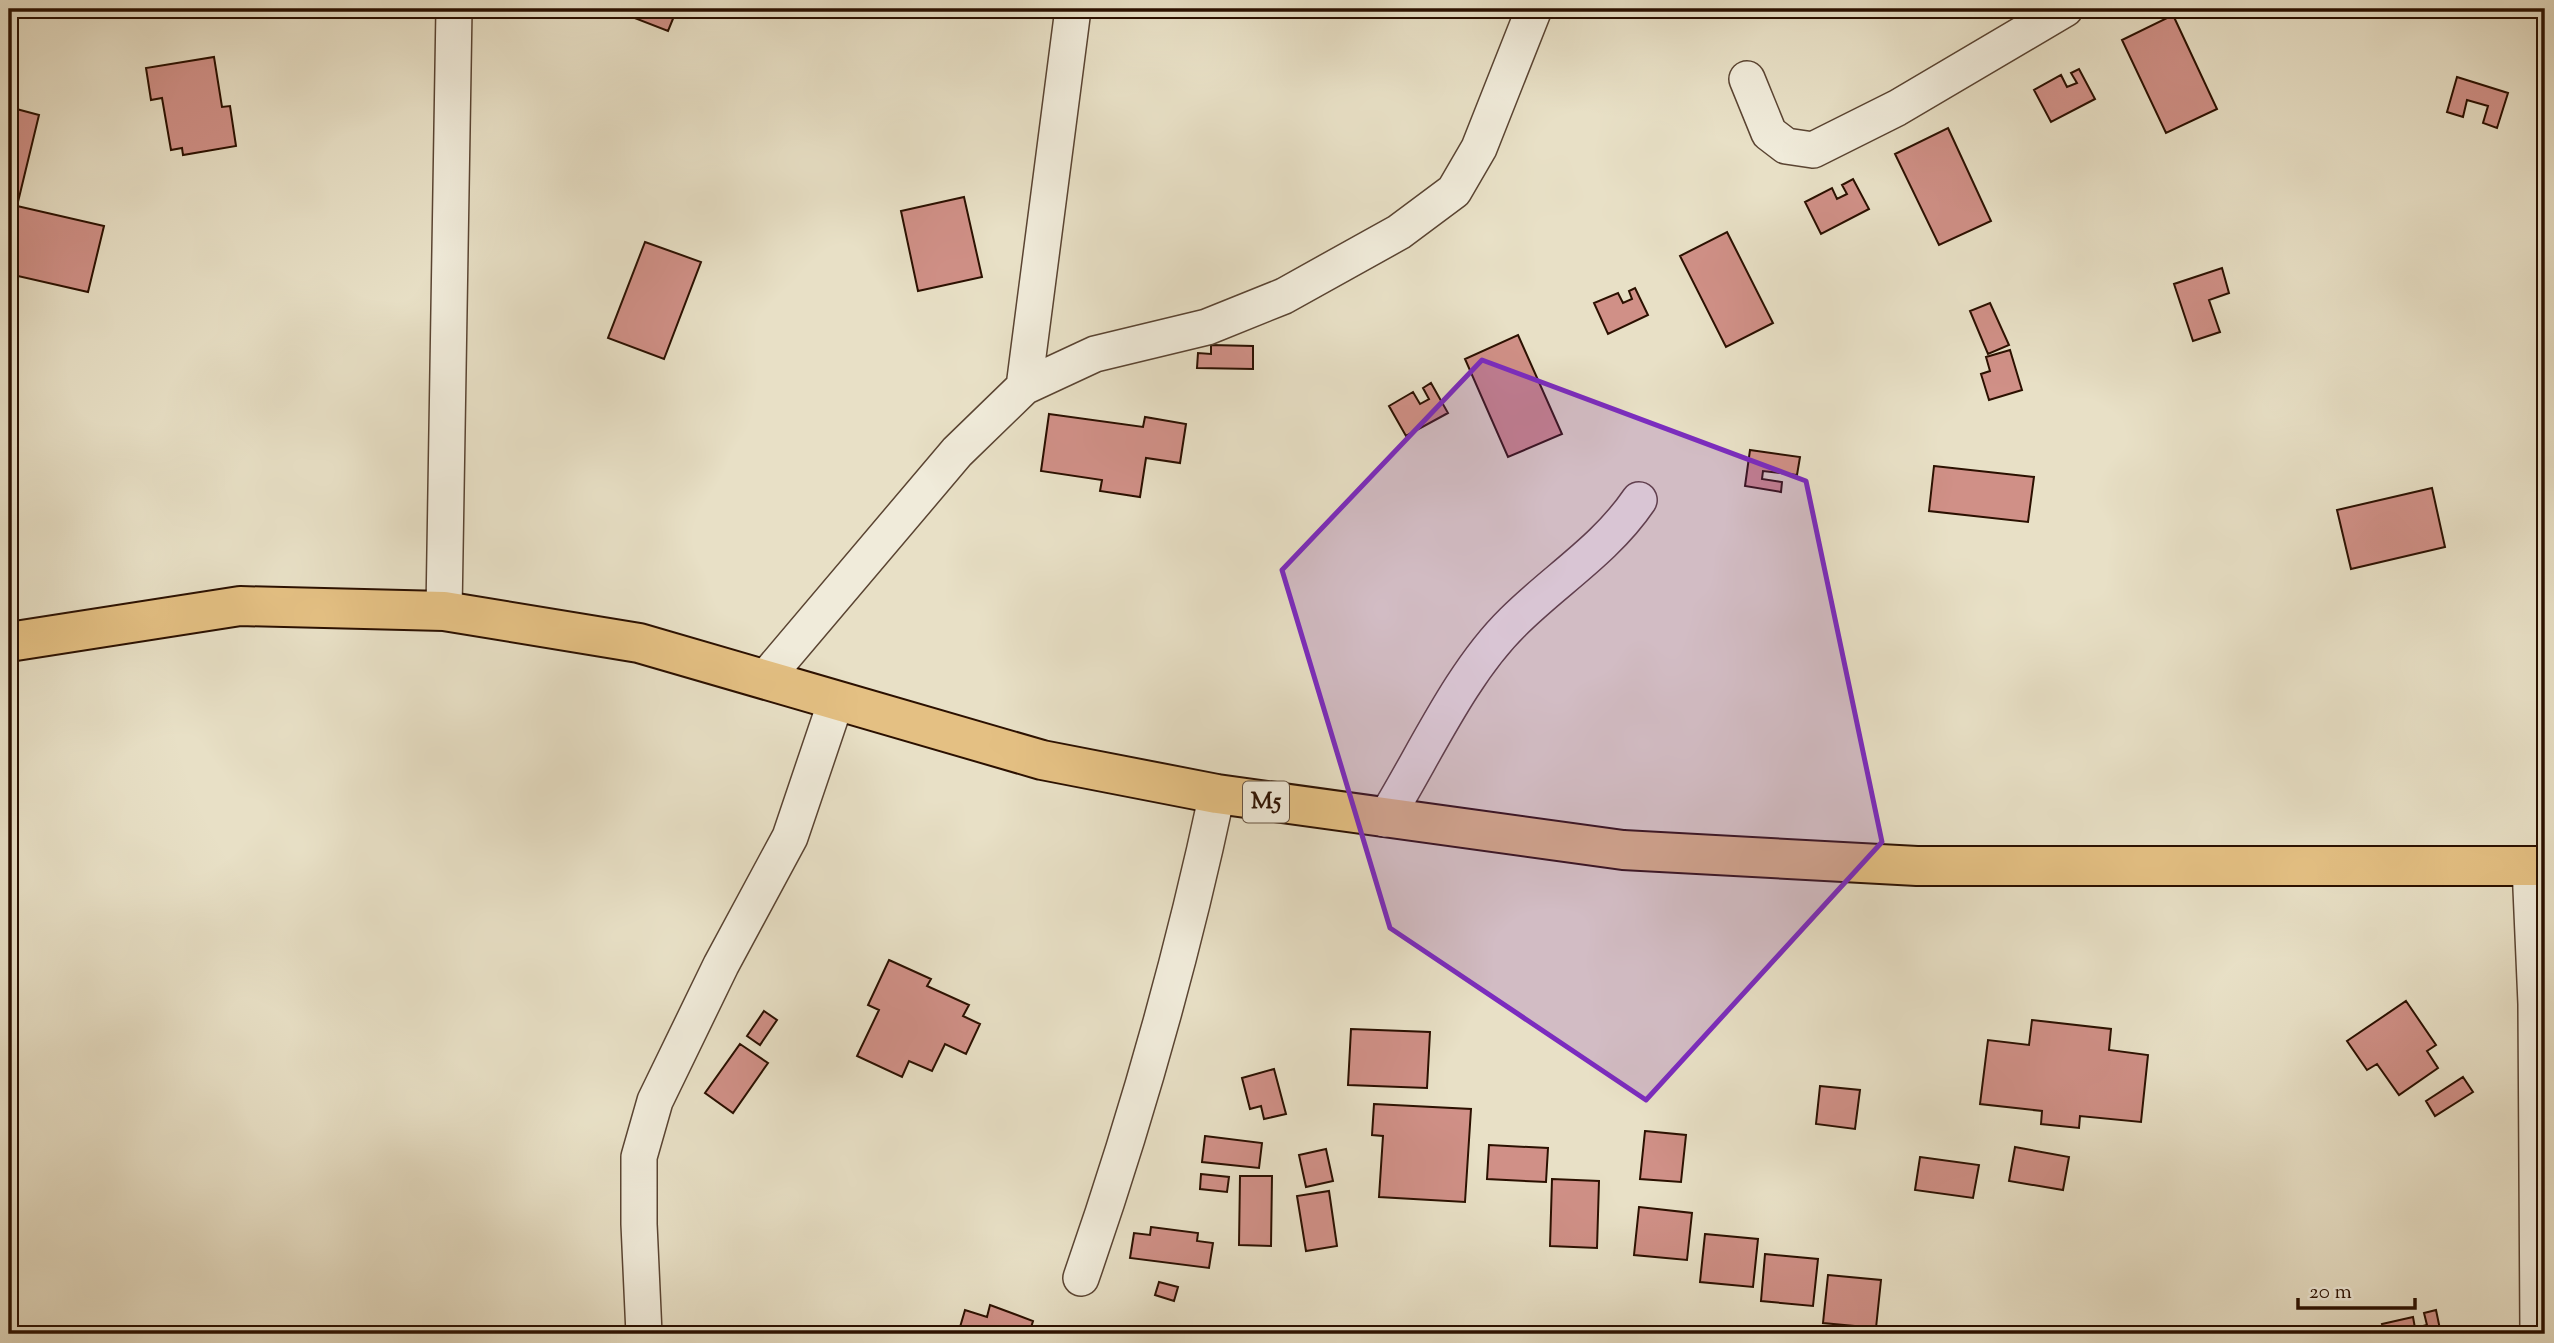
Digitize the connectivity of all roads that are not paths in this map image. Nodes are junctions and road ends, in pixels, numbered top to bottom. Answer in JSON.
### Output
{"nodes":[{"id":1,"x":454,"y":9,"type":"edge"},
{"id":2,"x":1073,"y":9,"type":"edge"},
{"id":3,"x":1534,"y":9,"type":"edge"},
{"id":4,"x":2065,"y":9,"type":"edge"},
{"id":5,"x":1747,"y":79,"type":"dead end"},
{"id":6,"x":1024,"y":387,"type":"junction"},
{"id":7,"x":1639,"y":500,"type":"dead end"},
{"id":8,"x":444,"y":611,"type":"junction"},
{"id":9,"x":9,"y":642,"type":"edge"},
{"id":10,"x":764,"y":680,"type":"junction"},
{"id":11,"x":836,"y":701,"type":"junction"},
{"id":12,"x":1217,"y":794,"type":"junction"},
{"id":13,"x":1385,"y":819,"type":"junction"},
{"id":14,"x":2538,"y":866,"type":"edge"},
{"id":15,"x":1081,"y":1278,"type":"dead end"},
{"id":16,"x":644,"y":1334,"type":"edge"},
{"id":17,"x":2538,"y":1334,"type":"edge"}],
"edges":[{"from":1,"to":8,"type":"street"},
{"from":2,"to":6,"type":"street"},
{"from":3,"to":6,"type":"street"},
{"from":4,"to":5,"type":"street"},
{"from":6,"to":10,"type":"street"},
{"from":7,"to":13,"type":"street"},
{"from":8,"to":9,"type":"highway","number":"M5"},
{"from":8,"to":10,"type":"highway","number":"M5"},
{"from":10,"to":11,"type":"highway","number":"M5"},
{"from":11,"to":12,"type":"highway","number":"M5"},
{"from":11,"to":16,"type":"street"},
{"from":12,"to":13,"type":"highway","number":"M5"},
{"from":12,"to":15,"type":"street"},
{"from":13,"to":14,"type":"highway","number":"M5"},
{"from":14,"to":17,"type":"street"}]}
